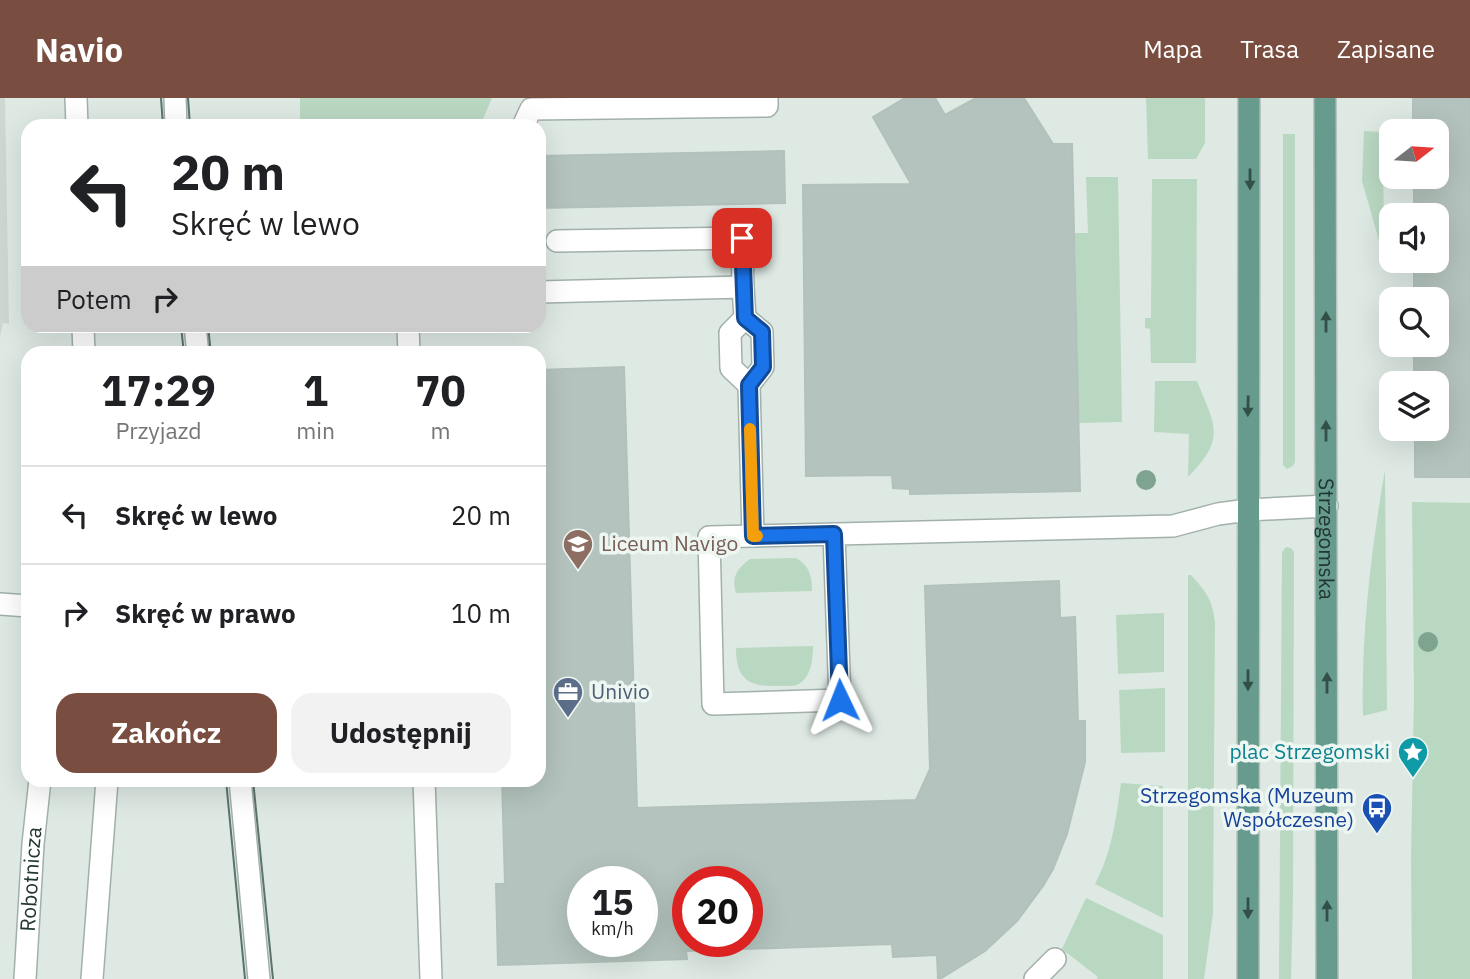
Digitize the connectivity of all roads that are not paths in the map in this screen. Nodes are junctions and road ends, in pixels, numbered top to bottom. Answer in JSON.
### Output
{"nodes":[{"id":1,"x":76,"y":98,"type":"edge"},
{"id":2,"x":174,"y":98,"type":"edge"},
{"id":3,"x":767,"y":98,"type":"edge"},
{"id":4,"x":1249,"y":98,"type":"edge"},
{"id":5,"x":1325,"y":98,"type":"edge"},
{"id":6,"x":77,"y":119,"type":"edge"},
{"id":7,"x":176,"y":119,"type":"edge"},
{"id":8,"x":526,"y":119,"type":"edge"},
{"id":9,"x":557,"y":241,"type":"dead end"},
{"id":10,"x":743,"y":287,"type":"junction"},
{"id":11,"x":546,"y":292,"type":"edge"},
{"id":12,"x":745,"y":318,"type":"junction"},
{"id":13,"x":749,"y":385,"type":"junction"},
{"id":14,"x":1326,"y":506,"type":"junction"},
{"id":15,"x":1248,"y":510,"type":"junction"},
{"id":16,"x":834,"y":534,"type":"junction"},
{"id":17,"x":753,"y":536,"type":"junction"},
{"id":18,"x":0,"y":604,"type":"edge"},
{"id":19,"x":21,"y":606,"type":"edge"},
{"id":20,"x":39,"y":787,"type":"edge"},
{"id":21,"x":106,"y":787,"type":"edge"},
{"id":22,"x":241,"y":787,"type":"edge"},
{"id":23,"x":424,"y":787,"type":"edge"},
{"id":24,"x":1055,"y":959,"type":"dead end"},
{"id":25,"x":25,"y":979,"type":"edge"},
{"id":26,"x":92,"y":979,"type":"edge"},
{"id":27,"x":259,"y":979,"type":"edge"},
{"id":28,"x":432,"y":979,"type":"edge"},
{"id":29,"x":1035,"y":979,"type":"edge"},
{"id":30,"x":1248,"y":979,"type":"edge"},
{"id":31,"x":1327,"y":979,"type":"edge"}],
"edges":[{"from":1,"to":6,"type":"street"},
{"from":2,"to":7,"type":"street"},
{"from":3,"to":8,"type":"street"},
{"from":4,"to":15,"type":"main road","one_way":true},
{"from":14,"to":5,"type":"main road","name":"Strzegomska","one_way":true},
{"from":9,"to":10,"type":"street"},
{"from":10,"to":11,"type":"street"},
{"from":10,"to":12,"type":"street"},
{"from":12,"to":13,"type":"street"},
{"from":12,"to":13,"type":"street"},
{"from":13,"to":17,"type":"street"},
{"from":14,"to":15,"type":"street"},
{"from":31,"to":14,"type":"main road","name":"Strzegomska","one_way":true},
{"from":15,"to":16,"type":"street"},
{"from":15,"to":30,"type":"main road","one_way":true},
{"from":16,"to":17,"type":"street"},
{"from":16,"to":17,"type":"street"},
{"from":18,"to":19,"type":"street"},
{"from":20,"to":25,"type":"street","name":"Robotnicza"},
{"from":21,"to":26,"type":"street"},
{"from":22,"to":27,"type":"street"},
{"from":23,"to":28,"type":"street"},
{"from":24,"to":29,"type":"street"}]}
